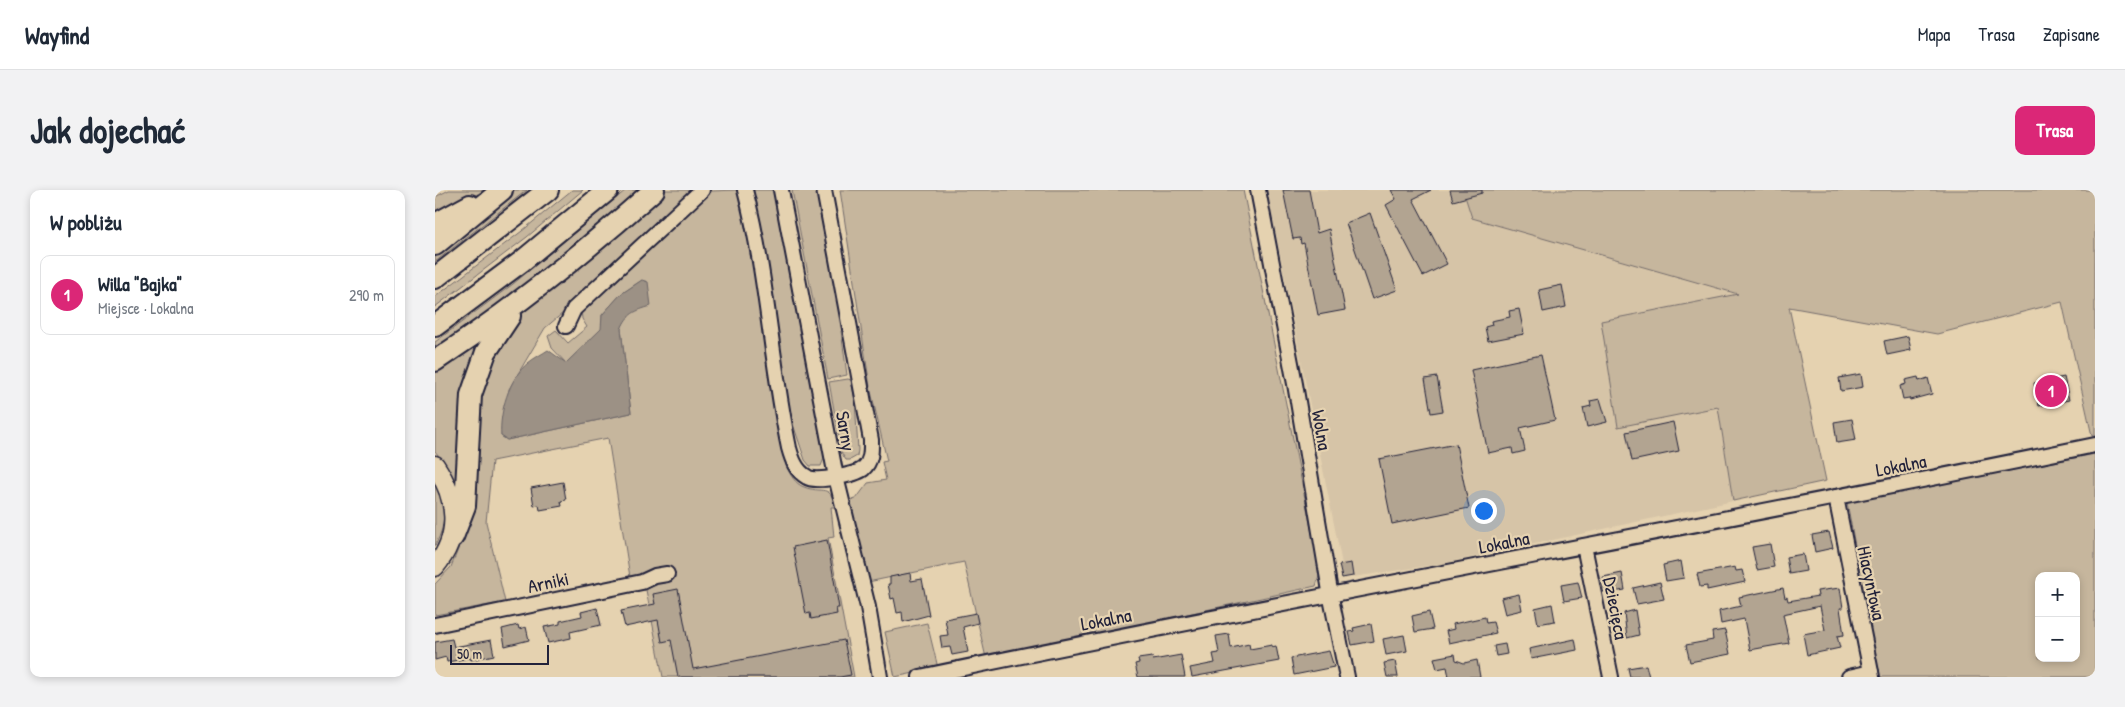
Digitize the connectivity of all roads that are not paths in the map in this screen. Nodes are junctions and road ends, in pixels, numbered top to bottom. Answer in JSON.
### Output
{"nodes":[{"id":1,"x":493,"y":190,"type":"edge"},
{"id":2,"x":503,"y":190,"type":"edge"},
{"id":3,"x":548,"y":190,"type":"edge"},
{"id":4,"x":608,"y":190,"type":"edge"},
{"id":5,"x":654,"y":190,"type":"edge"},
{"id":6,"x":702,"y":190,"type":"edge"},
{"id":7,"x":745,"y":190,"type":"edge"},
{"id":8,"x":781,"y":190,"type":"edge"},
{"id":9,"x":824,"y":190,"type":"edge"},
{"id":10,"x":1258,"y":190,"type":"edge"},
{"id":11,"x":435,"y":224,"type":"edge"},
{"id":12,"x":435,"y":245,"type":"edge"},
{"id":13,"x":435,"y":278,"type":"edge"},
{"id":14,"x":523,"y":298,"type":"junction"},
{"id":15,"x":435,"y":326,"type":"edge"},
{"id":16,"x":567,"y":326,"type":"dead end"},
{"id":17,"x":435,"y":361,"type":"edge"},
{"id":18,"x":2095,"y":444,"type":"edge"},
{"id":19,"x":435,"y":465,"type":"edge"},
{"id":20,"x":835,"y":477,"type":"junction"},
{"id":21,"x":1835,"y":497,"type":"junction"},
{"id":22,"x":453,"y":537,"type":"junction"},
{"id":23,"x":1584,"y":546,"type":"junction"},
{"id":24,"x":435,"y":567,"type":"edge"},
{"id":25,"x":667,"y":574,"type":"dead end"},
{"id":26,"x":1330,"y":594,"type":"junction"},
{"id":27,"x":435,"y":624,"type":"edge"},
{"id":28,"x":1872,"y":675,"type":"edge"},
{"id":29,"x":880,"y":677,"type":"edge"},
{"id":30,"x":919,"y":677,"type":"edge"},
{"id":31,"x":1347,"y":677,"type":"edge"},
{"id":32,"x":1611,"y":677,"type":"edge"},
{"id":33,"x":1849,"y":677,"type":"edge"}],
"edges":[{"from":1,"to":11,"type":"highway"},
{"from":2,"to":12,"type":"highway"},
{"from":3,"to":13,"type":"highway"},
{"from":4,"to":15,"type":"highway"},
{"from":5,"to":14,"type":"highway"},
{"from":6,"to":16,"type":"street"},
{"from":7,"to":20,"type":"street"},
{"from":8,"to":20,"type":"street","name":"Sarny"},
{"from":9,"to":20,"type":"street"},
{"from":10,"to":26,"type":"street","name":"Wolna"},
{"from":14,"to":17,"type":"highway"},
{"from":14,"to":22,"type":"highway"},
{"from":18,"to":21,"type":"street","name":"Lokalna"},
{"from":19,"to":22,"type":"main road"},
{"from":20,"to":29,"type":"street","name":"Sarny"},
{"from":21,"to":23,"type":"street","name":"Lokalna"},
{"from":21,"to":28,"type":"street","name":"Hiacyntowa"},
{"from":22,"to":24,"type":"main road"},
{"from":23,"to":26,"type":"street","name":"Lokalna"},
{"from":23,"to":32,"type":"street","name":"Dziecięca"},
{"from":25,"to":27,"type":"street","name":"Arniki"},
{"from":26,"to":30,"type":"street","name":"Lokalna"},
{"from":26,"to":31,"type":"street","name":"Wolna"},
{"from":28,"to":33,"type":"street"}]}
